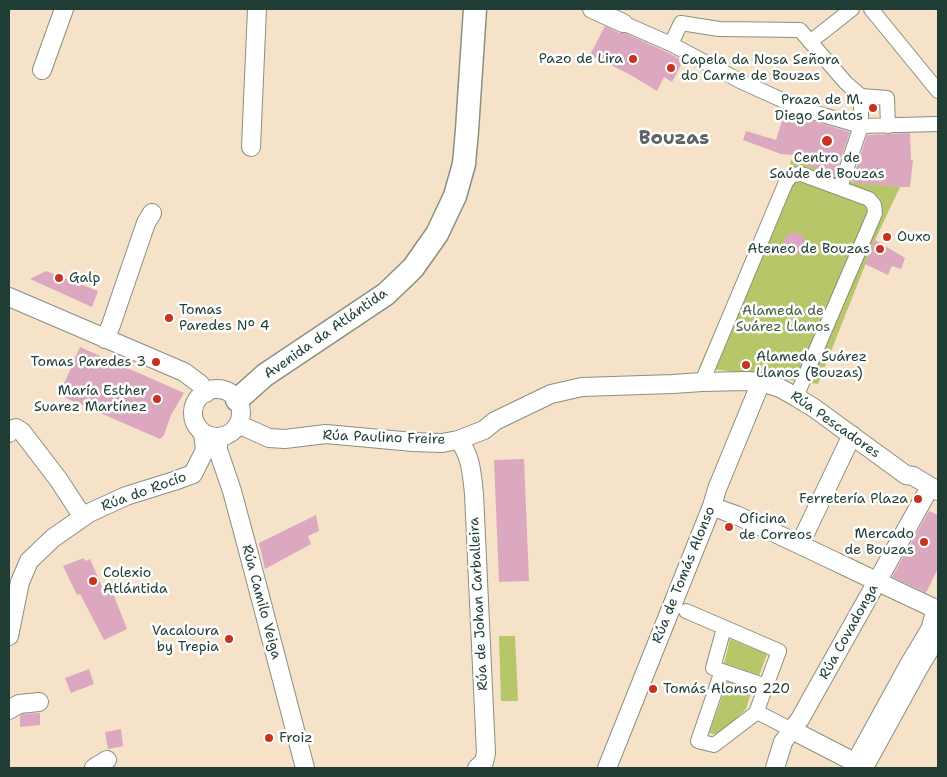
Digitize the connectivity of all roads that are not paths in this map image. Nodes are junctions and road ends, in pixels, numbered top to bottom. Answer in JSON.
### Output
{"nodes":[{"id":1,"x":64,"y":9,"type":"edge"},
{"id":2,"x":257,"y":9,"type":"edge"},
{"id":3,"x":475,"y":9,"type":"edge"},
{"id":4,"x":592,"y":9,"type":"edge"},
{"id":5,"x":852,"y":9,"type":"edge"},
{"id":6,"x":872,"y":9,"type":"edge"},
{"id":7,"x":619,"y":17,"type":"edge"},
{"id":8,"x":810,"y":42,"type":"junction"},
{"id":9,"x":671,"y":44,"type":"junction"},
{"id":10,"x":42,"y":70,"type":"dead end"},
{"id":11,"x":938,"y":91,"type":"edge"},
{"id":12,"x":861,"y":96,"type":"junction"},
{"id":13,"x":938,"y":124,"type":"edge"},
{"id":14,"x":861,"y":126,"type":"junction"},
{"id":15,"x":888,"y":126,"type":"junction"},
{"id":16,"x":251,"y":148,"type":"dead end"},
{"id":17,"x":840,"y":188,"type":"junction"},
{"id":18,"x":152,"y":213,"type":"dead end"},
{"id":19,"x":9,"y":297,"type":"edge"},
{"id":20,"x":105,"y":339,"type":"junction"},
{"id":21,"x":702,"y":382,"type":"junction"},
{"id":22,"x":761,"y":382,"type":"junction"},
{"id":23,"x":206,"y":392,"type":"junction"},
{"id":24,"x":796,"y":397,"type":"junction"},
{"id":25,"x":236,"y":400,"type":"junction"},
{"id":26,"x":238,"y":424,"type":"junction"},
{"id":27,"x":9,"y":433,"type":"edge"},
{"id":28,"x":210,"y":435,"type":"junction"},
{"id":29,"x":852,"y":435,"type":"junction"},
{"id":30,"x":458,"y":440,"type":"junction"},
{"id":31,"x":934,"y":490,"type":"edge"},
{"id":32,"x":712,"y":506,"type":"junction"},
{"id":33,"x":83,"y":517,"type":"junction"},
{"id":34,"x":800,"y":544,"type":"junction"},
{"id":35,"x":877,"y":582,"type":"junction"},
{"id":36,"x":686,"y":611,"type":"dead end"},
{"id":37,"x":938,"y":622,"type":"edge"},
{"id":38,"x":724,"y":628,"type":"junction"},
{"id":39,"x":9,"y":636,"type":"edge"},
{"id":40,"x":722,"y":671,"type":"junction"},
{"id":41,"x":766,"y":686,"type":"junction"},
{"id":42,"x":39,"y":702,"type":"dead end"},
{"id":43,"x":9,"y":710,"type":"edge"},
{"id":44,"x":756,"y":713,"type":"junction"},
{"id":45,"x":792,"y":730,"type":"junction"},
{"id":46,"x":859,"y":767,"type":"edge"},
{"id":47,"x":305,"y":768,"type":"edge"},
{"id":48,"x":477,"y":768,"type":"edge"},
{"id":49,"x":607,"y":768,"type":"edge"},
{"id":50,"x":775,"y":768,"type":"edge"}],
"edges":[{"from":1,"to":10,"type":"street"},
{"from":2,"to":16,"type":"street"},
{"from":3,"to":25,"type":"street","name":"Avenida da Atlántida"},
{"from":4,"to":7,"type":"street"},
{"from":5,"to":8,"type":"street"},
{"from":6,"to":11,"type":"street"},
{"from":7,"to":9,"type":"street"},
{"from":8,"to":9,"type":"street"},
{"from":8,"to":12,"type":"street"},
{"from":9,"to":14,"type":"street"},
{"from":12,"to":14,"type":"street"},
{"from":12,"to":15,"type":"street"},
{"from":13,"to":15,"type":"street"},
{"from":14,"to":15,"type":"street"},
{"from":14,"to":17,"type":"street"},
{"from":17,"to":21,"type":"street"},
{"from":17,"to":24,"type":"street"},
{"from":18,"to":20,"type":"street"},
{"from":19,"to":20,"type":"street"},
{"from":20,"to":23,"type":"street"},
{"from":21,"to":22,"type":"street","name":"Rúa Paulino Freire"},
{"from":21,"to":30,"type":"street","name":"Rúa Paulino Freire"},
{"from":22,"to":24,"type":"street","name":"Rúa Pescadores"},
{"from":22,"to":32,"type":"street","name":"Rúa de Tomás Alonso"},
{"from":23,"to":25,"type":"street"},
{"from":23,"to":28,"type":"street"},
{"from":24,"to":29,"type":"street","name":"Rúa Pescadores"},
{"from":25,"to":26,"type":"street"},
{"from":26,"to":28,"type":"street"},
{"from":26,"to":30,"type":"street","name":"Rúa Paulino Freire"},
{"from":27,"to":33,"type":"street"},
{"from":28,"to":33,"type":"street","name":"Rúa do Rocío"},
{"from":28,"to":47,"type":"street","name":"Rúa Camilo Veiga"},
{"from":29,"to":31,"type":"street","name":"Rúa Pescadores"},
{"from":29,"to":34,"type":"street"},
{"from":30,"to":48,"type":"street","name":"Rúa de Johan Carballeira"},
{"from":31,"to":35,"type":"street","name":"Rúa Covadonga"},
{"from":32,"to":34,"type":"street"},
{"from":32,"to":49,"type":"street","name":"Rúa de Tomás Alonso"},
{"from":33,"to":39,"type":"street","name":"Rúa do Rocío"},
{"from":34,"to":35,"type":"street"},
{"from":35,"to":37,"type":"street"},
{"from":35,"to":45,"type":"street","name":"Rúa Covadonga"},
{"from":36,"to":38,"type":"street"},
{"from":37,"to":46,"type":"main road"},
{"from":38,"to":40,"type":"street"},
{"from":38,"to":41,"type":"street"},
{"from":40,"to":41,"type":"street"},
{"from":40,"to":44,"type":"street"},
{"from":41,"to":44,"type":"street"},
{"from":42,"to":43,"type":"street"},
{"from":44,"to":45,"type":"street"},
{"from":45,"to":46,"type":"street"},
{"from":45,"to":50,"type":"street","name":"Rúa Covadonga"}]}
